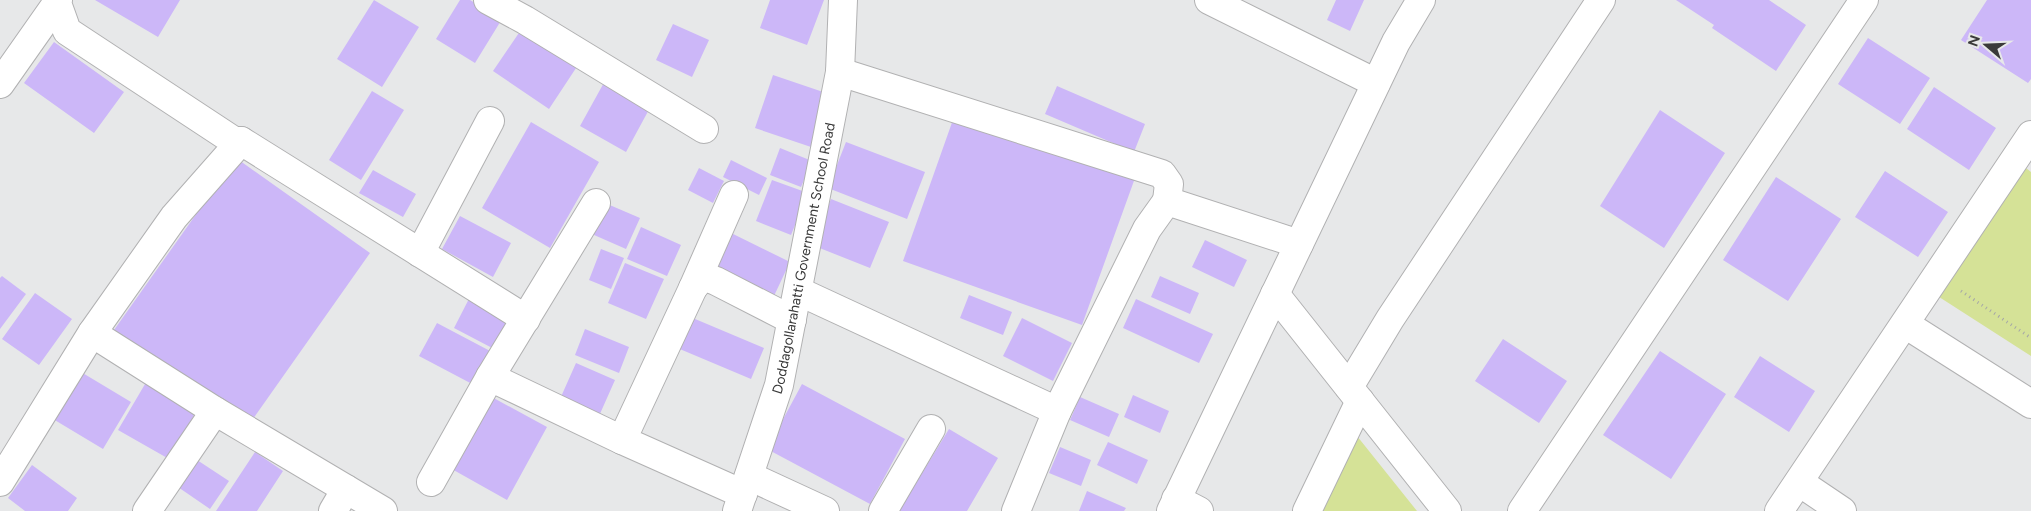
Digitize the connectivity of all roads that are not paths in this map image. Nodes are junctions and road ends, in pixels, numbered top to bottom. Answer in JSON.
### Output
{"nodes":[{"id":1,"x":488,"y":0,"type":"edge"},
{"id":2,"x":843,"y":0,"type":"edge"},
{"id":3,"x":1209,"y":0,"type":"edge"},
{"id":4,"x":1421,"y":0,"type":"edge"},
{"id":5,"x":1601,"y":0,"type":"edge"},
{"id":6,"x":1864,"y":0,"type":"edge"},
{"id":7,"x":57,"y":1,"type":"edge"},
{"id":8,"x":840,"y":72,"type":"junction"},
{"id":9,"x":1376,"y":83,"type":"junction"},
{"id":10,"x":0,"y":84,"type":"edge"},
{"id":11,"x":490,"y":121,"type":"dead end"},
{"id":12,"x":704,"y":129,"type":"dead end"},
{"id":13,"x":2031,"y":135,"type":"edge"},
{"id":14,"x":240,"y":141,"type":"junction"},
{"id":15,"x":734,"y":195,"type":"dead end"},
{"id":16,"x":1167,"y":201,"type":"junction"},
{"id":17,"x":596,"y":203,"type":"dead end"},
{"id":18,"x":1299,"y":244,"type":"junction"},
{"id":19,"x":420,"y":252,"type":"junction"},
{"id":20,"x":693,"y":288,"type":"junction"},
{"id":21,"x":798,"y":291,"type":"junction"},
{"id":22,"x":1275,"y":294,"type":"junction"},
{"id":23,"x":526,"y":319,"type":"junction"},
{"id":24,"x":792,"y":320,"type":"junction"},
{"id":25,"x":1905,"y":324,"type":"junction"},
{"id":26,"x":92,"y":333,"type":"junction"},
{"id":27,"x":490,"y":377,"type":"junction"},
{"id":28,"x":1354,"y":394,"type":"junction"},
{"id":29,"x":2031,"y":404,"type":"edge"},
{"id":30,"x":214,"y":411,"type":"junction"},
{"id":31,"x":1057,"y":412,"type":"junction"},
{"id":32,"x":931,"y":428,"type":"dead end"},
{"id":33,"x":622,"y":440,"type":"junction"},
{"id":34,"x":0,"y":482,"type":"edge"},
{"id":35,"x":431,"y":482,"type":"dead end"},
{"id":36,"x":1799,"y":482,"type":"junction"},
{"id":37,"x":743,"y":494,"type":"edge"},
{"id":38,"x":340,"y":500,"type":"edge"},
{"id":39,"x":1182,"y":507,"type":"edge"},
{"id":40,"x":147,"y":511,"type":"edge"},
{"id":41,"x":383,"y":511,"type":"edge"},
{"id":42,"x":825,"y":511,"type":"edge"},
{"id":43,"x":883,"y":511,"type":"edge"},
{"id":44,"x":1016,"y":511,"type":"edge"},
{"id":45,"x":1307,"y":511,"type":"edge"},
{"id":46,"x":1447,"y":511,"type":"edge"},
{"id":47,"x":1522,"y":511,"type":"edge"},
{"id":48,"x":1779,"y":511,"type":"edge"},
{"id":49,"x":1842,"y":511,"type":"edge"}],
"edges":[{"from":1,"to":12,"type":"street"},
{"from":2,"to":8,"type":"street","name":"Doddagollarahatti Government School Road"},
{"from":3,"to":9,"type":"street"},
{"from":4,"to":9,"type":"street"},
{"from":5,"to":28,"type":"street"},
{"from":6,"to":47,"type":"street"},
{"from":7,"to":10,"type":"street"},
{"from":7,"to":14,"type":"street"},
{"from":8,"to":16,"type":"street"},
{"from":8,"to":21,"type":"street","name":"Doddagollarahatti Government School Road"},
{"from":9,"to":18,"type":"street"},
{"from":11,"to":19,"type":"street"},
{"from":13,"to":25,"type":"street"},
{"from":14,"to":19,"type":"street"},
{"from":14,"to":26,"type":"street"},
{"from":15,"to":20,"type":"street"},
{"from":16,"to":18,"type":"street"},
{"from":16,"to":31,"type":"street"},
{"from":17,"to":23,"type":"street"},
{"from":18,"to":22,"type":"street"},
{"from":19,"to":23,"type":"street"},
{"from":20,"to":24,"type":"street"},
{"from":20,"to":33,"type":"street"},
{"from":21,"to":24,"type":"street","name":"Doddagollarahatti Government School Road"},
{"from":21,"to":31,"type":"street"},
{"from":22,"to":28,"type":"street"},
{"from":22,"to":39,"type":"street"},
{"from":23,"to":27,"type":"street"},
{"from":24,"to":37,"type":"street","name":"Doddagollarahatti Government School Road"},
{"from":25,"to":29,"type":"street"},
{"from":25,"to":36,"type":"street"},
{"from":26,"to":30,"type":"street"},
{"from":26,"to":34,"type":"street"},
{"from":27,"to":33,"type":"street"},
{"from":27,"to":35,"type":"street"},
{"from":28,"to":45,"type":"street"},
{"from":28,"to":46,"type":"street"},
{"from":30,"to":38,"type":"street"},
{"from":30,"to":40,"type":"street"},
{"from":31,"to":44,"type":"street"},
{"from":32,"to":43,"type":"street"},
{"from":33,"to":37,"type":"street"},
{"from":36,"to":48,"type":"street"},
{"from":36,"to":49,"type":"street"},
{"from":37,"to":42,"type":"street"},
{"from":38,"to":41,"type":"street"}]}
